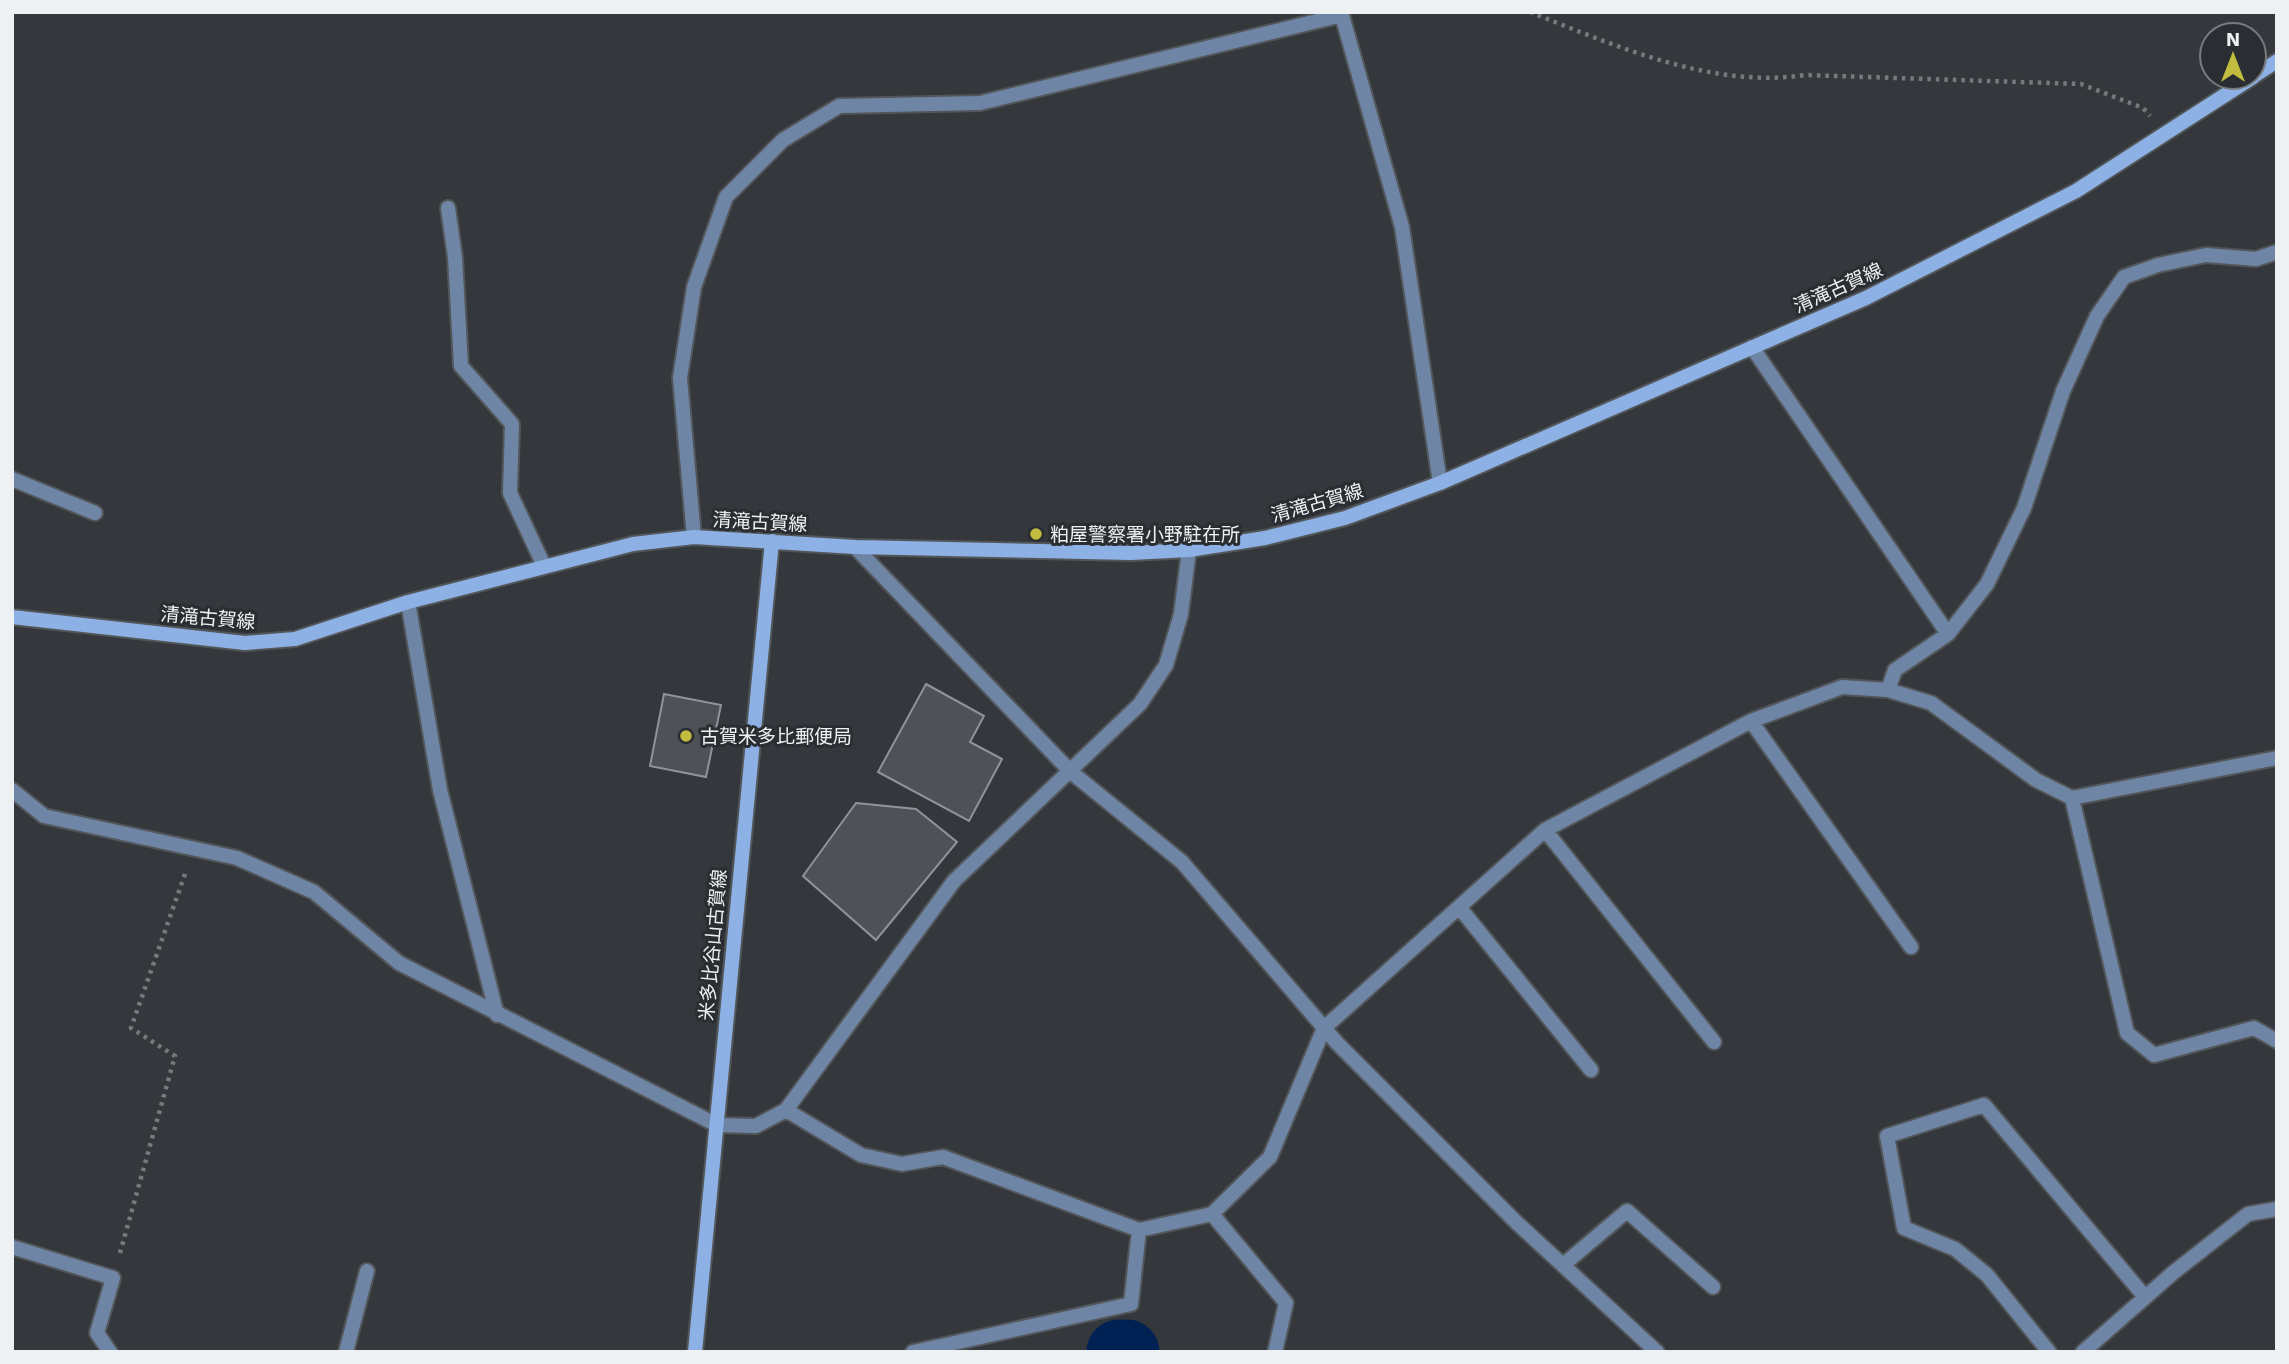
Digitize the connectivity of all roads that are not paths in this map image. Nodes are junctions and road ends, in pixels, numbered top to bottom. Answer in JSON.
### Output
{"nodes":[{"id":1,"x":1342,"y":14,"type":"edge"},
{"id":2,"x":2230,"y":91,"type":"edge"},
{"id":3,"x":448,"y":208,"type":"dead end"},
{"id":4,"x":2277,"y":253,"type":"edge"},
{"id":5,"x":1752,"y":347,"type":"junction"},
{"id":6,"x":12,"y":480,"type":"edge"},
{"id":7,"x":1440,"y":484,"type":"junction"},
{"id":8,"x":96,"y":513,"type":"dead end"},
{"id":9,"x":694,"y":537,"type":"junction"},
{"id":10,"x":772,"y":541,"type":"junction"},
{"id":11,"x":855,"y":547,"type":"junction"},
{"id":12,"x":1189,"y":550,"type":"junction"},
{"id":13,"x":544,"y":566,"type":"junction"},
{"id":14,"x":408,"y":602,"type":"junction"},
{"id":15,"x":12,"y":617,"type":"edge"},
{"id":16,"x":1948,"y":634,"type":"junction"},
{"id":17,"x":1888,"y":690,"type":"junction"},
{"id":18,"x":1751,"y":721,"type":"junction"},
{"id":19,"x":2277,"y":758,"type":"edge"},
{"id":20,"x":1071,"y":772,"type":"junction"},
{"id":21,"x":12,"y":790,"type":"edge"},
{"id":22,"x":2071,"y":798,"type":"junction"},
{"id":23,"x":1545,"y":830,"type":"junction"},
{"id":24,"x":1459,"y":907,"type":"junction"},
{"id":25,"x":1911,"y":947,"type":"dead end"},
{"id":26,"x":497,"y":1015,"type":"junction"},
{"id":27,"x":1324,"y":1028,"type":"junction"},
{"id":28,"x":2277,"y":1041,"type":"edge"},
{"id":29,"x":1714,"y":1042,"type":"dead end"},
{"id":30,"x":1591,"y":1070,"type":"dead end"},
{"id":31,"x":786,"y":1110,"type":"junction"},
{"id":32,"x":717,"y":1125,"type":"junction"},
{"id":33,"x":2277,"y":1209,"type":"edge"},
{"id":34,"x":1212,"y":1214,"type":"junction"},
{"id":35,"x":1139,"y":1230,"type":"junction"},
{"id":36,"x":12,"y":1247,"type":"edge"},
{"id":37,"x":1563,"y":1265,"type":"junction"},
{"id":38,"x":367,"y":1271,"type":"dead end"},
{"id":39,"x":1713,"y":1287,"type":"dead end"},
{"id":40,"x":2145,"y":1297,"type":"junction"},
{"id":41,"x":110,"y":1352,"type":"edge"},
{"id":42,"x":346,"y":1352,"type":"edge"},
{"id":43,"x":695,"y":1352,"type":"edge"},
{"id":44,"x":913,"y":1352,"type":"edge"},
{"id":45,"x":1275,"y":1352,"type":"edge"},
{"id":46,"x":1657,"y":1352,"type":"edge"},
{"id":47,"x":2049,"y":1352,"type":"edge"},
{"id":48,"x":2083,"y":1352,"type":"edge"}],
"edges":[{"from":1,"to":7,"type":"street"},
{"from":1,"to":9,"type":"street"},
{"from":2,"to":5,"type":"main road","name":"清滝古賀線"},
{"from":3,"to":13,"type":"street"},
{"from":4,"to":16,"type":"street"},
{"from":5,"to":7,"type":"main road","name":"清滝古賀線"},
{"from":5,"to":16,"type":"street"},
{"from":6,"to":8,"type":"street"},
{"from":7,"to":12,"type":"main road","name":"清滝古賀線"},
{"from":9,"to":10,"type":"main road","name":"清滝古賀線"},
{"from":9,"to":13,"type":"main road","name":"清滝古賀線"},
{"from":10,"to":11,"type":"main road","name":"清滝古賀線"},
{"from":10,"to":32,"type":"main road","name":"米多比谷山古賀線"},
{"from":11,"to":12,"type":"main road","name":"清滝古賀線"},
{"from":11,"to":20,"type":"street"},
{"from":12,"to":20,"type":"street"},
{"from":13,"to":14,"type":"main road","name":"清滝古賀線"},
{"from":14,"to":15,"type":"main road","name":"清滝古賀線"},
{"from":14,"to":26,"type":"street"},
{"from":16,"to":17,"type":"street"},
{"from":17,"to":18,"type":"street"},
{"from":17,"to":22,"type":"street"},
{"from":18,"to":23,"type":"street"},
{"from":18,"to":25,"type":"street"},
{"from":19,"to":22,"type":"street"},
{"from":20,"to":27,"type":"street"},
{"from":20,"to":31,"type":"street"},
{"from":21,"to":26,"type":"street"},
{"from":22,"to":28,"type":"street"},
{"from":23,"to":24,"type":"street"},
{"from":23,"to":29,"type":"street"},
{"from":24,"to":27,"type":"street"},
{"from":24,"to":30,"type":"street"},
{"from":26,"to":32,"type":"street"},
{"from":27,"to":34,"type":"street"},
{"from":27,"to":37,"type":"street"},
{"from":31,"to":32,"type":"street"},
{"from":31,"to":35,"type":"street"},
{"from":32,"to":43,"type":"main road","name":"米多比谷山古賀線"},
{"from":33,"to":40,"type":"street"},
{"from":34,"to":35,"type":"street"},
{"from":34,"to":45,"type":"street"},
{"from":35,"to":44,"type":"street"},
{"from":36,"to":41,"type":"street"},
{"from":37,"to":39,"type":"street"},
{"from":37,"to":46,"type":"street"},
{"from":38,"to":42,"type":"street"},
{"from":40,"to":47,"type":"street"},
{"from":40,"to":48,"type":"street"}]}
